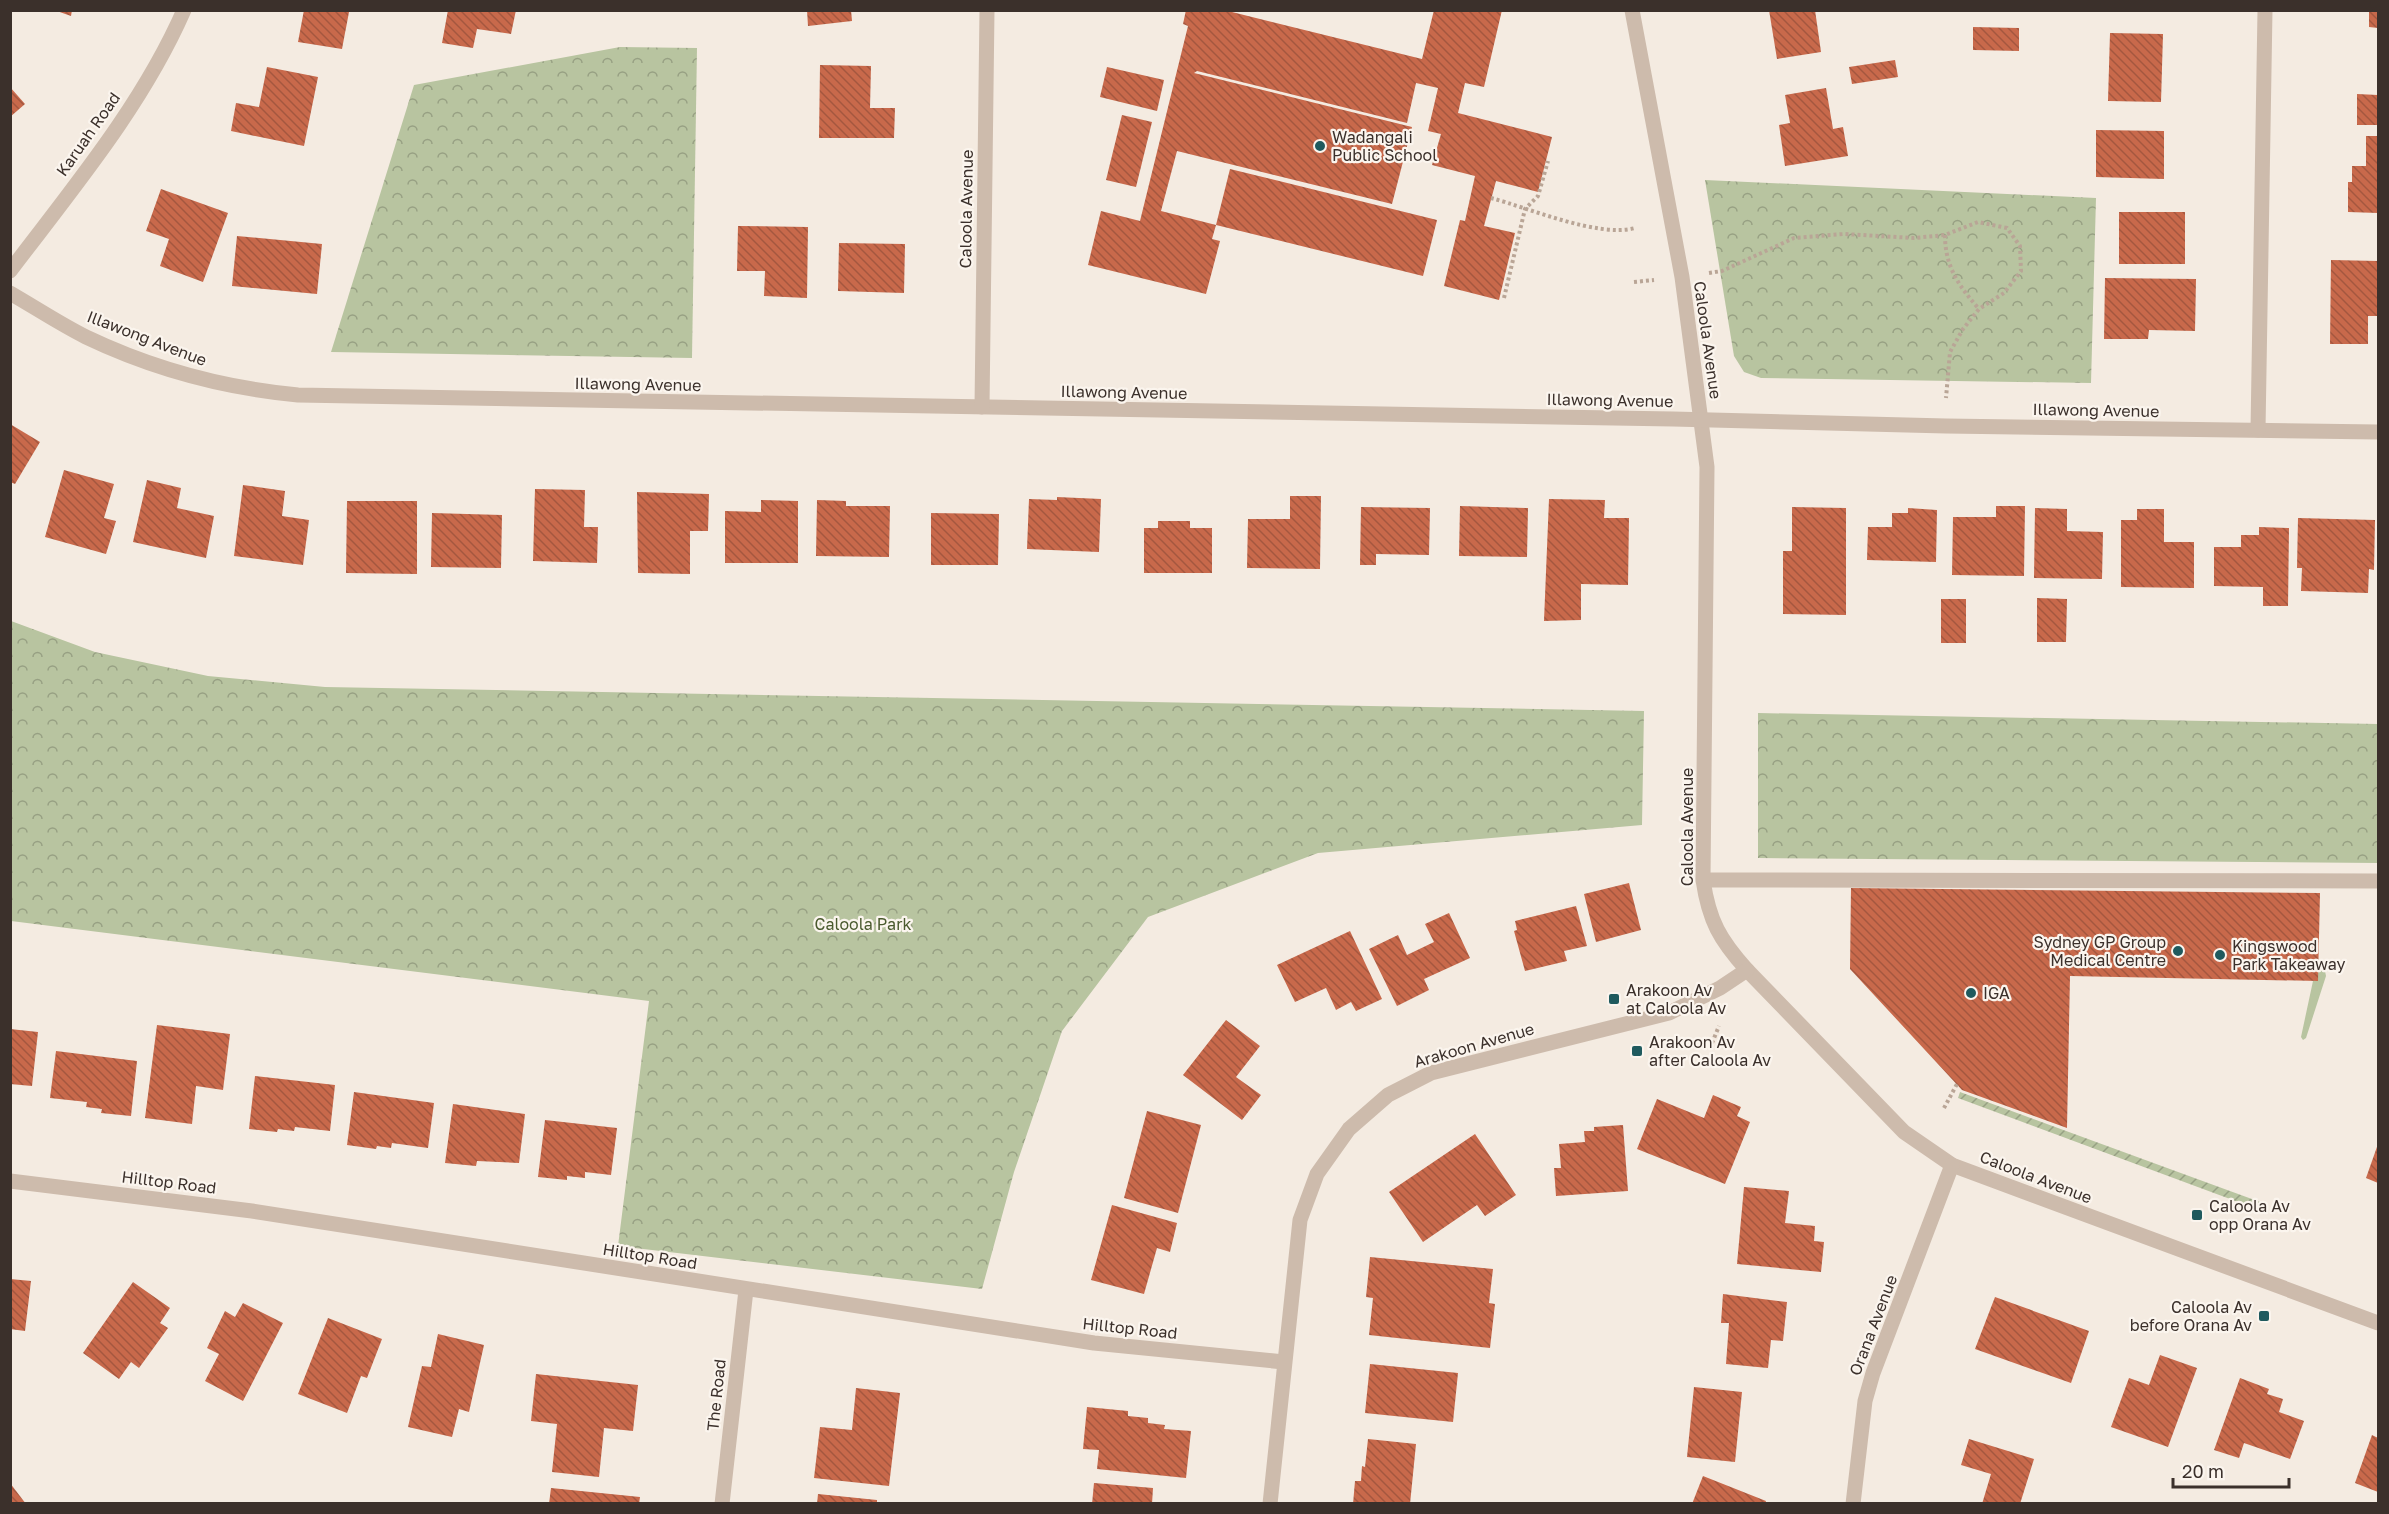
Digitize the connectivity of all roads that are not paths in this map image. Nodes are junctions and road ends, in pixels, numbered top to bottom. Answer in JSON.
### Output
{"nodes":[{"id":1,"x":184,"y":10,"type":"edge"},
{"id":2,"x":987,"y":10,"type":"edge"},
{"id":3,"x":1632,"y":10,"type":"edge"},
{"id":4,"x":2265,"y":10,"type":"edge"},
{"id":5,"x":10,"y":272,"type":"edge"},
{"id":6,"x":10,"y":293,"type":"edge"},
{"id":7,"x":982,"y":407,"type":"junction"},
{"id":8,"x":1701,"y":420,"type":"junction"},
{"id":9,"x":2258,"y":429,"type":"junction"},
{"id":10,"x":2379,"y":432,"type":"edge"},
{"id":11,"x":1703,"y":880,"type":"junction"},
{"id":12,"x":2379,"y":881,"type":"edge"},
{"id":13,"x":1747,"y":970,"type":"junction"},
{"id":14,"x":1952,"y":1164,"type":"junction"},
{"id":15,"x":10,"y":1181,"type":"edge"},
{"id":16,"x":746,"y":1290,"type":"junction"},
{"id":17,"x":2379,"y":1323,"type":"edge"},
{"id":18,"x":1284,"y":1362,"type":"junction"},
{"id":19,"x":722,"y":1503,"type":"edge"},
{"id":20,"x":1270,"y":1503,"type":"edge"},
{"id":21,"x":1853,"y":1503,"type":"edge"}],
"edges":[{"from":1,"to":5,"type":"street","name":"Karuah Road"},
{"from":2,"to":7,"type":"street","name":"Caloola Avenue"},
{"from":3,"to":8,"type":"street","name":"Caloola Avenue"},
{"from":4,"to":9,"type":"street"},
{"from":6,"to":7,"type":"street","name":"Illawong Avenue"},
{"from":7,"to":8,"type":"street","name":"Illawong Avenue"},
{"from":8,"to":9,"type":"street","name":"Illawong Avenue"},
{"from":8,"to":11,"type":"street","name":"Caloola Avenue"},
{"from":9,"to":10,"type":"street","name":"Illawong Avenue"},
{"from":11,"to":12,"type":"street"},
{"from":11,"to":13,"type":"street","name":"Caloola Avenue"},
{"from":13,"to":14,"type":"street","name":"Caloola Avenue"},
{"from":13,"to":18,"type":"street","name":"Arakoon Avenue"},
{"from":14,"to":17,"type":"street","name":"Caloola Avenue"},
{"from":14,"to":21,"type":"street","name":"Orana Avenue"},
{"from":15,"to":16,"type":"street","name":"Hilltop Road"},
{"from":16,"to":18,"type":"street","name":"Hilltop Road"},
{"from":16,"to":19,"type":"street","name":"The Road"},
{"from":18,"to":20,"type":"street","name":"Arakoon Avenue"}]}
